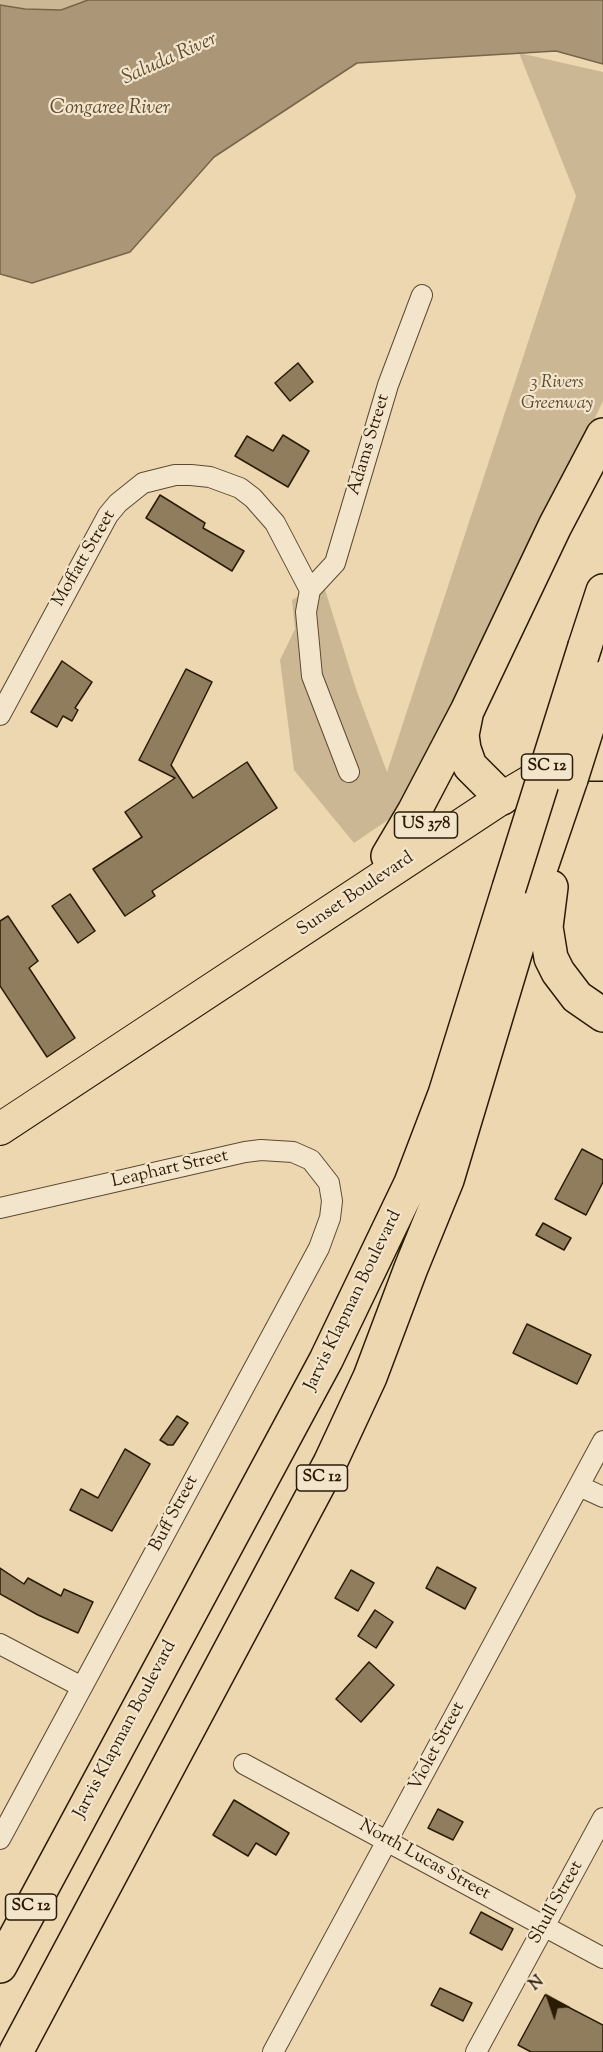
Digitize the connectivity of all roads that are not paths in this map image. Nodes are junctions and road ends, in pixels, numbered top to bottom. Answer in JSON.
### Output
{"nodes":[{"id":1,"x":422,"y":295,"type":"dead end"},
{"id":2,"x":603,"y":435,"type":"edge"},
{"id":3,"x":310,"y":590,"type":"junction"},
{"id":4,"x":603,"y":591,"type":"edge"},
{"id":5,"x":603,"y":678,"type":"edge"},
{"id":6,"x":467,"y":711,"type":"junction"},
{"id":7,"x":0,"y":715,"type":"edge"},
{"id":8,"x":603,"y":715,"type":"edge"},
{"id":9,"x":603,"y":742,"type":"edge"},
{"id":10,"x":603,"y":764,"type":"edge"},
{"id":11,"x":566,"y":771,"type":"junction"},
{"id":12,"x":349,"y":772,"type":"dead end"},
{"id":13,"x":494,"y":791,"type":"junction"},
{"id":14,"x":388,"y":856,"type":"junction"},
{"id":15,"x":548,"y":864,"type":"junction"},
{"id":16,"x":264,"y":957,"type":"junction"},
{"id":17,"x":603,"y":1015,"type":"edge"},
{"id":18,"x":0,"y":1129,"type":"edge"},
{"id":19,"x":329,"y":1183,"type":"joint"},
{"id":20,"x":0,"y":1208,"type":"edge"},
{"id":21,"x":603,"y":1441,"type":"edge"},
{"id":22,"x":579,"y":1486,"type":"junction"},
{"id":23,"x":603,"y":1497,"type":"edge"},
{"id":24,"x":0,"y":1644,"type":"edge"},
{"id":25,"x":82,"y":1687,"type":"junction"},
{"id":26,"x":244,"y":1764,"type":"dead end"},
{"id":27,"x":603,"y":1818,"type":"edge"},
{"id":28,"x":0,"y":1839,"type":"edge"},
{"id":29,"x":387,"y":1840,"type":"junction"},
{"id":30,"x":62,"y":1849,"type":"junction"},
{"id":31,"x":544,"y":1926,"type":"junction"},
{"id":32,"x":0,"y":1943,"type":"edge"},
{"id":33,"x":603,"y":1958,"type":"edge"},
{"id":34,"x":0,"y":1966,"type":"edge"},
{"id":35,"x":16,"y":2052,"type":"edge"},
{"id":36,"x":273,"y":2052,"type":"edge"},
{"id":37,"x":476,"y":2052,"type":"edge"}],
"edges":[{"from":1,"to":3,"type":"street","name":"Adams Street"},
{"from":2,"to":6,"type":"highway"},
{"from":3,"to":7,"type":"street","name":"Moffatt Street"},
{"from":3,"to":12,"type":"street"},
{"from":4,"to":30,"type":"highway","name":"Jarvis Klapman Boulevard","number":"SC 12","bridge":true},
{"from":5,"to":11,"type":"highway","number":"SC 12","bridge":true},
{"from":6,"to":13,"type":"highway"},
{"from":6,"to":14,"type":"highway"},
{"from":8,"to":13,"type":"main road","name":"Sunset Boulevard","number":"US 378"},
{"from":9,"to":11,"type":"main road","name":"Sunset Boulevard","number":"US 378"},
{"from":10,"to":11,"type":"highway"},
{"from":11,"to":13,"type":"main road","name":"Sunset Boulevard","number":"US 378"},
{"from":11,"to":15,"type":"highway"},
{"from":13,"to":14,"type":"main road","name":"Sunset Boulevard","number":"US 378"},
{"from":13,"to":16,"type":"main road","name":"Sunset Boulevard","number":"US 378"},
{"from":14,"to":16,"type":"main road","name":"Sunset Boulevard","number":"US 378"},
{"from":15,"to":17,"type":"highway"},
{"from":15,"to":35,"type":"highway","name":"Jarvis Klapman Boulevard","number":"SC 12"},
{"from":16,"to":18,"type":"main road","name":"Sunset Boulevard","number":"US 378"},
{"from":19,"to":20,"type":"street","name":"Leaphart Street"},
{"from":19,"to":25,"type":"street","name":"Buff Street"},
{"from":21,"to":22,"type":"street","name":"Violet Street"},
{"from":22,"to":23,"type":"street"},
{"from":22,"to":29,"type":"street","name":"Violet Street"},
{"from":24,"to":25,"type":"street"},
{"from":25,"to":28,"type":"street","name":"Buff Street"},
{"from":26,"to":29,"type":"street","name":"North Lucas Street"},
{"from":27,"to":31,"type":"street","name":"Shull Street"},
{"from":29,"to":31,"type":"street","name":"North Lucas Street"},
{"from":29,"to":36,"type":"street","name":"Violet Street"},
{"from":30,"to":32,"type":"highway"},
{"from":30,"to":34,"type":"highway","name":"Jarvis Klapman Boulevard","number":"SC 12"},
{"from":31,"to":33,"type":"street","name":"North Lucas Street"},
{"from":31,"to":37,"type":"street","name":"Shull Street"}]}
